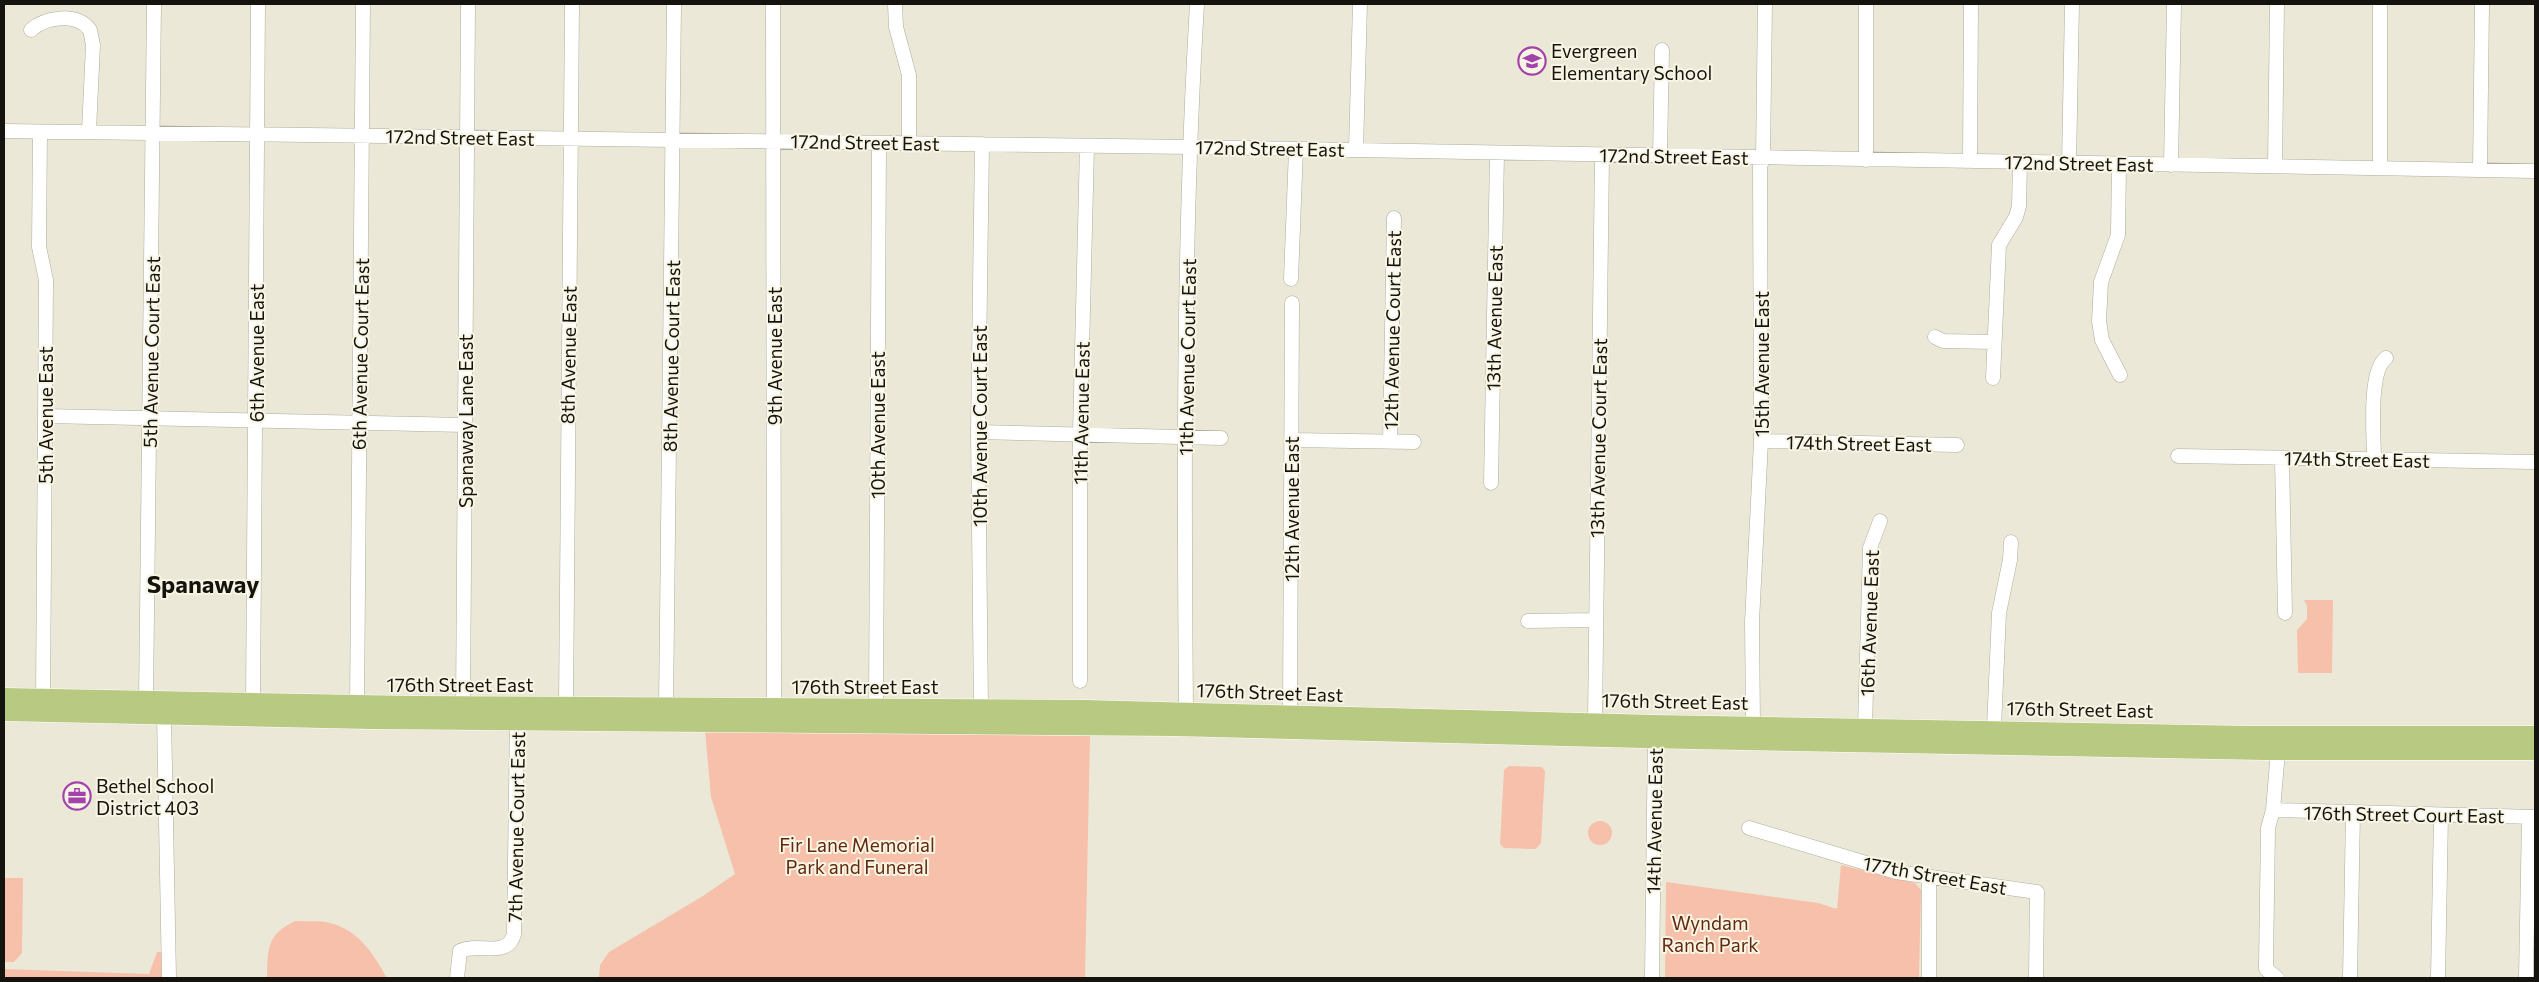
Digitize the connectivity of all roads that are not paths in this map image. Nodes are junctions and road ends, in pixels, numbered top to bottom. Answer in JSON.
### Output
{"nodes":[{"id":1,"x":154,"y":4,"type":"edge"},
{"id":2,"x":258,"y":4,"type":"edge"},
{"id":3,"x":363,"y":4,"type":"edge"},
{"id":4,"x":468,"y":4,"type":"edge"},
{"id":5,"x":572,"y":4,"type":"edge"},
{"id":6,"x":674,"y":4,"type":"edge"},
{"id":7,"x":773,"y":4,"type":"edge"},
{"id":8,"x":895,"y":4,"type":"edge"},
{"id":9,"x":1197,"y":4,"type":"edge"},
{"id":10,"x":1360,"y":4,"type":"edge"},
{"id":11,"x":1765,"y":4,"type":"edge"},
{"id":12,"x":1866,"y":4,"type":"edge"},
{"id":13,"x":1972,"y":4,"type":"edge"},
{"id":14,"x":2072,"y":4,"type":"edge"},
{"id":15,"x":2174,"y":4,"type":"edge"},
{"id":16,"x":2277,"y":4,"type":"edge"},
{"id":17,"x":2380,"y":4,"type":"edge"},
{"id":18,"x":2482,"y":4,"type":"edge"},
{"id":19,"x":31,"y":30,"type":"dead end"},
{"id":20,"x":1662,"y":50,"type":"dead end"},
{"id":21,"x":4,"y":131,"type":"edge"},
{"id":22,"x":89,"y":131,"type":"junction"},
{"id":23,"x":40,"y":132,"type":"junction"},
{"id":24,"x":154,"y":132,"type":"junction"},
{"id":25,"x":257,"y":134,"type":"junction"},
{"id":26,"x":362,"y":136,"type":"junction"},
{"id":27,"x":467,"y":137,"type":"junction"},
{"id":28,"x":571,"y":138,"type":"junction"},
{"id":29,"x":674,"y":139,"type":"junction"},
{"id":30,"x":775,"y":141,"type":"junction"},
{"id":31,"x":879,"y":142,"type":"junction"},
{"id":32,"x":909,"y":142,"type":"junction"},
{"id":33,"x":982,"y":144,"type":"junction"},
{"id":34,"x":1087,"y":146,"type":"junction"},
{"id":35,"x":1191,"y":147,"type":"junction"},
{"id":36,"x":1296,"y":149,"type":"junction"},
{"id":37,"x":1356,"y":149,"type":"junction"},
{"id":38,"x":1497,"y":153,"type":"junction"},
{"id":39,"x":1602,"y":155,"type":"junction"},
{"id":40,"x":1660,"y":156,"type":"junction"},
{"id":41,"x":1763,"y":158,"type":"junction"},
{"id":42,"x":1866,"y":160,"type":"junction"},
{"id":43,"x":1970,"y":161,"type":"junction"},
{"id":44,"x":2020,"y":163,"type":"junction"},
{"id":45,"x":2070,"y":164,"type":"junction"},
{"id":46,"x":2119,"y":164,"type":"junction"},
{"id":47,"x":2171,"y":164,"type":"junction"},
{"id":48,"x":2275,"y":166,"type":"junction"},
{"id":49,"x":2380,"y":167,"type":"junction"},
{"id":50,"x":2480,"y":170,"type":"junction"},
{"id":51,"x":2535,"y":171,"type":"edge"},
{"id":52,"x":1394,"y":218,"type":"dead end"},
{"id":53,"x":1291,"y":279,"type":"dead end"},
{"id":54,"x":1292,"y":304,"type":"dead end"},
{"id":55,"x":1935,"y":337,"type":"dead end"},
{"id":56,"x":1994,"y":342,"type":"junction"},
{"id":57,"x":2386,"y":358,"type":"dead end"},
{"id":58,"x":2120,"y":375,"type":"dead end"},
{"id":59,"x":1993,"y":378,"type":"dead end"},
{"id":60,"x":45,"y":416,"type":"junction"},
{"id":61,"x":150,"y":419,"type":"junction"},
{"id":62,"x":256,"y":420,"type":"junction"},
{"id":63,"x":359,"y":422,"type":"junction"},
{"id":64,"x":465,"y":425,"type":"junction"},
{"id":65,"x":978,"y":432,"type":"junction"},
{"id":66,"x":1080,"y":434,"type":"junction"},
{"id":67,"x":1184,"y":436,"type":"junction"},
{"id":68,"x":1221,"y":438,"type":"dead end"},
{"id":69,"x":1291,"y":440,"type":"junction"},
{"id":70,"x":1761,"y":441,"type":"junction"},
{"id":71,"x":1390,"y":442,"type":"junction"},
{"id":72,"x":1414,"y":442,"type":"dead end"},
{"id":73,"x":1957,"y":445,"type":"dead end"},
{"id":74,"x":2178,"y":456,"type":"dead end"},
{"id":75,"x":2282,"y":458,"type":"junction"},
{"id":76,"x":2374,"y":460,"type":"junction"},
{"id":77,"x":2535,"y":462,"type":"edge"},
{"id":78,"x":1491,"y":483,"type":"dead end"},
{"id":79,"x":1880,"y":521,"type":"dead end"},
{"id":80,"x":2011,"y":542,"type":"dead end"},
{"id":81,"x":2285,"y":613,"type":"dead end"},
{"id":82,"x":1596,"y":620,"type":"junction"},
{"id":83,"x":1528,"y":621,"type":"dead end"},
{"id":84,"x":1080,"y":681,"type":"dead end"},
{"id":85,"x":4,"y":697,"type":"edge"},
{"id":86,"x":42,"y":698,"type":"junction"},
{"id":87,"x":146,"y":700,"type":"junction"},
{"id":88,"x":253,"y":703,"type":"junction"},
{"id":89,"x":4,"y":704,"type":"edge"},
{"id":90,"x":357,"y":705,"type":"junction"},
{"id":91,"x":463,"y":706,"type":"junction"},
{"id":92,"x":566,"y":706,"type":"junction"},
{"id":93,"x":774,"y":707,"type":"junction"},
{"id":94,"x":876,"y":707,"type":"junction"},
{"id":95,"x":666,"y":708,"type":"junction"},
{"id":96,"x":981,"y":708,"type":"junction"},
{"id":97,"x":1186,"y":711,"type":"junction"},
{"id":98,"x":4,"y":712,"type":"edge"},
{"id":99,"x":164,"y":714,"type":"junction"},
{"id":100,"x":1290,"y":714,"type":"junction"},
{"id":101,"x":494,"y":720,"type":"junction"},
{"id":102,"x":517,"y":720,"type":"junction"},
{"id":103,"x":597,"y":721,"type":"junction"},
{"id":104,"x":1595,"y":721,"type":"junction"},
{"id":105,"x":1753,"y":724,"type":"junction"},
{"id":106,"x":1105,"y":726,"type":"junction"},
{"id":107,"x":1865,"y":727,"type":"junction"},
{"id":108,"x":1994,"y":728,"type":"junction"},
{"id":109,"x":1655,"y":731,"type":"junction"},
{"id":110,"x":1481,"y":734,"type":"junction"},
{"id":111,"x":2251,"y":734,"type":"junction"},
{"id":112,"x":2354,"y":735,"type":"junction"},
{"id":113,"x":2535,"y":735,"type":"edge"},
{"id":114,"x":1935,"y":736,"type":"junction"},
{"id":115,"x":2171,"y":749,"type":"junction"},
{"id":116,"x":2278,"y":751,"type":"junction"},
{"id":117,"x":2535,"y":751,"type":"edge"},
{"id":118,"x":2273,"y":810,"type":"junction"},
{"id":119,"x":2353,"y":813,"type":"junction"},
{"id":120,"x":2441,"y":815,"type":"junction"},
{"id":121,"x":2532,"y":817,"type":"edge"},
{"id":122,"x":1749,"y":828,"type":"dead end"},
{"id":123,"x":1930,"y":877,"type":"junction"},
{"id":124,"x":2274,"y":977,"type":"edge"},
{"id":125,"x":169,"y":978,"type":"edge"},
{"id":126,"x":457,"y":978,"type":"edge"},
{"id":127,"x":1652,"y":978,"type":"edge"},
{"id":128,"x":1929,"y":978,"type":"edge"},
{"id":129,"x":2036,"y":978,"type":"edge"},
{"id":130,"x":2350,"y":978,"type":"edge"},
{"id":131,"x":2438,"y":978,"type":"edge"},
{"id":132,"x":2526,"y":978,"type":"edge"}],
"edges":[{"from":1,"to":24,"type":"street","name":"5th Avenue Court East"},
{"from":2,"to":25,"type":"street","name":"6th Avenue East"},
{"from":3,"to":26,"type":"street","name":"6th Avenue Court East"},
{"from":4,"to":27,"type":"street","name":"Spanaway Lane East"},
{"from":5,"to":28,"type":"street","name":"8th Avenue East"},
{"from":6,"to":29,"type":"street","name":"8th Avenue Court East"},
{"from":7,"to":30,"type":"street","name":"9th Avenue East"},
{"from":8,"to":32,"type":"street"},
{"from":9,"to":35,"type":"street","name":"11th Avenue Court East"},
{"from":10,"to":37,"type":"street"},
{"from":11,"to":41,"type":"street","name":"15th Avenue East"},
{"from":12,"to":42,"type":"street"},
{"from":13,"to":43,"type":"street"},
{"from":14,"to":45,"type":"street"},
{"from":15,"to":47,"type":"street"},
{"from":16,"to":48,"type":"street"},
{"from":17,"to":49,"type":"street"},
{"from":18,"to":50,"type":"street"},
{"from":19,"to":22,"type":"street"},
{"from":20,"to":40,"type":"street"},
{"from":21,"to":23,"type":"street","name":"172nd Street East"},
{"from":22,"to":23,"type":"street","name":"172nd Street East"},
{"from":22,"to":24,"type":"street","name":"172nd Street East"},
{"from":23,"to":60,"type":"street","name":"5th Avenue East"},
{"from":24,"to":25,"type":"street","name":"172nd Street East"},
{"from":24,"to":61,"type":"street","name":"5th Avenue Court East"},
{"from":25,"to":26,"type":"street","name":"172nd Street East"},
{"from":25,"to":62,"type":"street","name":"6th Avenue East"},
{"from":26,"to":27,"type":"street","name":"172nd Street East"},
{"from":26,"to":63,"type":"street","name":"6th Avenue Court East"},
{"from":27,"to":28,"type":"street","name":"172nd Street East"},
{"from":27,"to":64,"type":"street","name":"Spanaway Lane East"},
{"from":28,"to":29,"type":"street","name":"172nd Street East"},
{"from":28,"to":92,"type":"street","name":"8th Avenue East"},
{"from":29,"to":30,"type":"street","name":"172nd Street East"},
{"from":29,"to":95,"type":"street","name":"8th Avenue Court East"},
{"from":30,"to":31,"type":"street","name":"172nd Street East"},
{"from":30,"to":93,"type":"street","name":"9th Avenue East"},
{"from":31,"to":32,"type":"street","name":"172nd Street East"},
{"from":31,"to":94,"type":"street","name":"10th Avenue East"},
{"from":32,"to":33,"type":"street","name":"172nd Street East"},
{"from":33,"to":34,"type":"street","name":"172nd Street East"},
{"from":33,"to":65,"type":"street","name":"10th Avenue Court East"},
{"from":34,"to":35,"type":"street","name":"172nd Street East"},
{"from":34,"to":66,"type":"street","name":"11th Avenue East"},
{"from":35,"to":36,"type":"street","name":"172nd Street East"},
{"from":35,"to":67,"type":"street","name":"11th Avenue Court East"},
{"from":36,"to":37,"type":"street","name":"172nd Street East"},
{"from":36,"to":53,"type":"street"},
{"from":37,"to":38,"type":"street","name":"172nd Street East"},
{"from":38,"to":39,"type":"street","name":"172nd Street East"},
{"from":38,"to":78,"type":"street","name":"13th Avenue East"},
{"from":39,"to":40,"type":"street","name":"172nd Street East"},
{"from":39,"to":82,"type":"street","name":"13th Avenue Court East"},
{"from":40,"to":41,"type":"street","name":"172nd Street East"},
{"from":41,"to":42,"type":"street","name":"172nd Street East"},
{"from":41,"to":70,"type":"street","name":"15th Avenue East"},
{"from":42,"to":43,"type":"street","name":"172nd Street East"},
{"from":43,"to":44,"type":"street","name":"172nd Street East"},
{"from":44,"to":45,"type":"street","name":"172nd Street East"},
{"from":44,"to":56,"type":"street"},
{"from":45,"to":46,"type":"street","name":"172nd Street East"},
{"from":46,"to":47,"type":"street","name":"172nd Street East"},
{"from":46,"to":58,"type":"street"},
{"from":47,"to":48,"type":"street","name":"172nd Street East"},
{"from":48,"to":49,"type":"street","name":"172nd Street East"},
{"from":49,"to":50,"type":"street","name":"172nd Street East"},
{"from":50,"to":51,"type":"street","name":"172nd Street East"},
{"from":52,"to":71,"type":"street","name":"12th Avenue Court East"},
{"from":54,"to":69,"type":"street","name":"12th Avenue East"},
{"from":55,"to":56,"type":"street"},
{"from":56,"to":59,"type":"street"},
{"from":57,"to":76,"type":"street"},
{"from":60,"to":61,"type":"street"},
{"from":60,"to":86,"type":"street","name":"5th Avenue East"},
{"from":61,"to":62,"type":"street"},
{"from":61,"to":87,"type":"street","name":"5th Avenue Court East"},
{"from":62,"to":63,"type":"street"},
{"from":62,"to":88,"type":"street","name":"6th Avenue East"},
{"from":63,"to":64,"type":"street"},
{"from":63,"to":90,"type":"street","name":"6th Avenue Court East"},
{"from":64,"to":91,"type":"street","name":"Spanaway Lane East"},
{"from":65,"to":66,"type":"street"},
{"from":65,"to":96,"type":"street","name":"10th Avenue Court East"},
{"from":66,"to":67,"type":"street"},
{"from":66,"to":84,"type":"street","name":"11th Avenue East"},
{"from":67,"to":68,"type":"street"},
{"from":67,"to":97,"type":"street","name":"11th Avenue Court East"},
{"from":69,"to":71,"type":"street"},
{"from":69,"to":100,"type":"street","name":"12th Avenue East"},
{"from":70,"to":73,"type":"street","name":"174th Street East"},
{"from":70,"to":105,"type":"street","name":"15th Avenue East"},
{"from":71,"to":72,"type":"street"},
{"from":74,"to":75,"type":"street","name":"174th Street East"},
{"from":75,"to":76,"type":"street","name":"174th Street East"},
{"from":75,"to":81,"type":"street"},
{"from":76,"to":77,"type":"street","name":"174th Street East"},
{"from":79,"to":107,"type":"street","name":"16th Avenue East"},
{"from":80,"to":108,"type":"street"},
{"from":82,"to":83,"type":"street"},
{"from":82,"to":104,"type":"street","name":"13th Avenue Court East"},
{"from":85,"to":86,"type":"main road","name":"176th Street East"},
{"from":86,"to":87,"type":"main road","name":"176th Street East"},
{"from":86,"to":89,"type":"main road"},
{"from":87,"to":88,"type":"main road","name":"176th Street East"},
{"from":88,"to":90,"type":"main road","name":"176th Street East"},
{"from":88,"to":99,"type":"main road"},
{"from":90,"to":91,"type":"main road","name":"176th Street East"},
{"from":91,"to":92,"type":"main road","name":"176th Street East"},
{"from":92,"to":95,"type":"main road","name":"176th Street East"},
{"from":92,"to":101,"type":"main road"},
{"from":93,"to":94,"type":"main road","name":"176th Street East"},
{"from":93,"to":95,"type":"main road","name":"176th Street East"},
{"from":94,"to":96,"type":"main road","name":"176th Street East"},
{"from":95,"to":103,"type":"main road"},
{"from":96,"to":97,"type":"main road","name":"176th Street East"},
{"from":97,"to":100,"type":"main road","name":"176th Street East"},
{"from":97,"to":106,"type":"main road"},
{"from":98,"to":99,"type":"main road","name":"176th Street East"},
{"from":99,"to":101,"type":"main road","name":"176th Street East"},
{"from":99,"to":125,"type":"street"},
{"from":100,"to":104,"type":"main road","name":"176th Street East"},
{"from":101,"to":102,"type":"main road","name":"176th Street East"},
{"from":102,"to":103,"type":"main road","name":"176th Street East"},
{"from":102,"to":126,"type":"street","name":"7th Avenue Court East"},
{"from":103,"to":106,"type":"main road","name":"176th Street East"},
{"from":104,"to":109,"type":"main road","name":"176th Street East"},
{"from":104,"to":110,"type":"main road"},
{"from":105,"to":107,"type":"main road","name":"176th Street East"},
{"from":105,"to":109,"type":"main road","name":"176th Street East"},
{"from":106,"to":110,"type":"main road","name":"176th Street East"},
{"from":107,"to":114,"type":"main road","name":"176th Street East"},
{"from":108,"to":111,"type":"main road","name":"176th Street East"},
{"from":108,"to":114,"type":"main road","name":"176th Street East"},
{"from":109,"to":110,"type":"main road","name":"176th Street East"},
{"from":109,"to":114,"type":"main road","name":"176th Street East"},
{"from":109,"to":127,"type":"street","name":"14th Avenue East"},
{"from":111,"to":112,"type":"main road","name":"176th Street East"},
{"from":111,"to":115,"type":"main road"},
{"from":112,"to":113,"type":"main road","name":"176th Street East"},
{"from":112,"to":116,"type":"main road"},
{"from":114,"to":115,"type":"main road","name":"176th Street East"},
{"from":115,"to":116,"type":"main road","name":"176th Street East"},
{"from":116,"to":117,"type":"main road","name":"176th Street East"},
{"from":116,"to":118,"type":"street"},
{"from":118,"to":119,"type":"street","name":"176th Street Court East"},
{"from":118,"to":124,"type":"street"},
{"from":119,"to":120,"type":"street","name":"176th Street Court East"},
{"from":119,"to":130,"type":"street"},
{"from":120,"to":121,"type":"street","name":"176th Street Court East"},
{"from":120,"to":131,"type":"street"},
{"from":121,"to":132,"type":"street"},
{"from":122,"to":123,"type":"street","name":"177th Street East"},
{"from":123,"to":128,"type":"street"},
{"from":123,"to":129,"type":"street","name":"177th Street East"}]}
